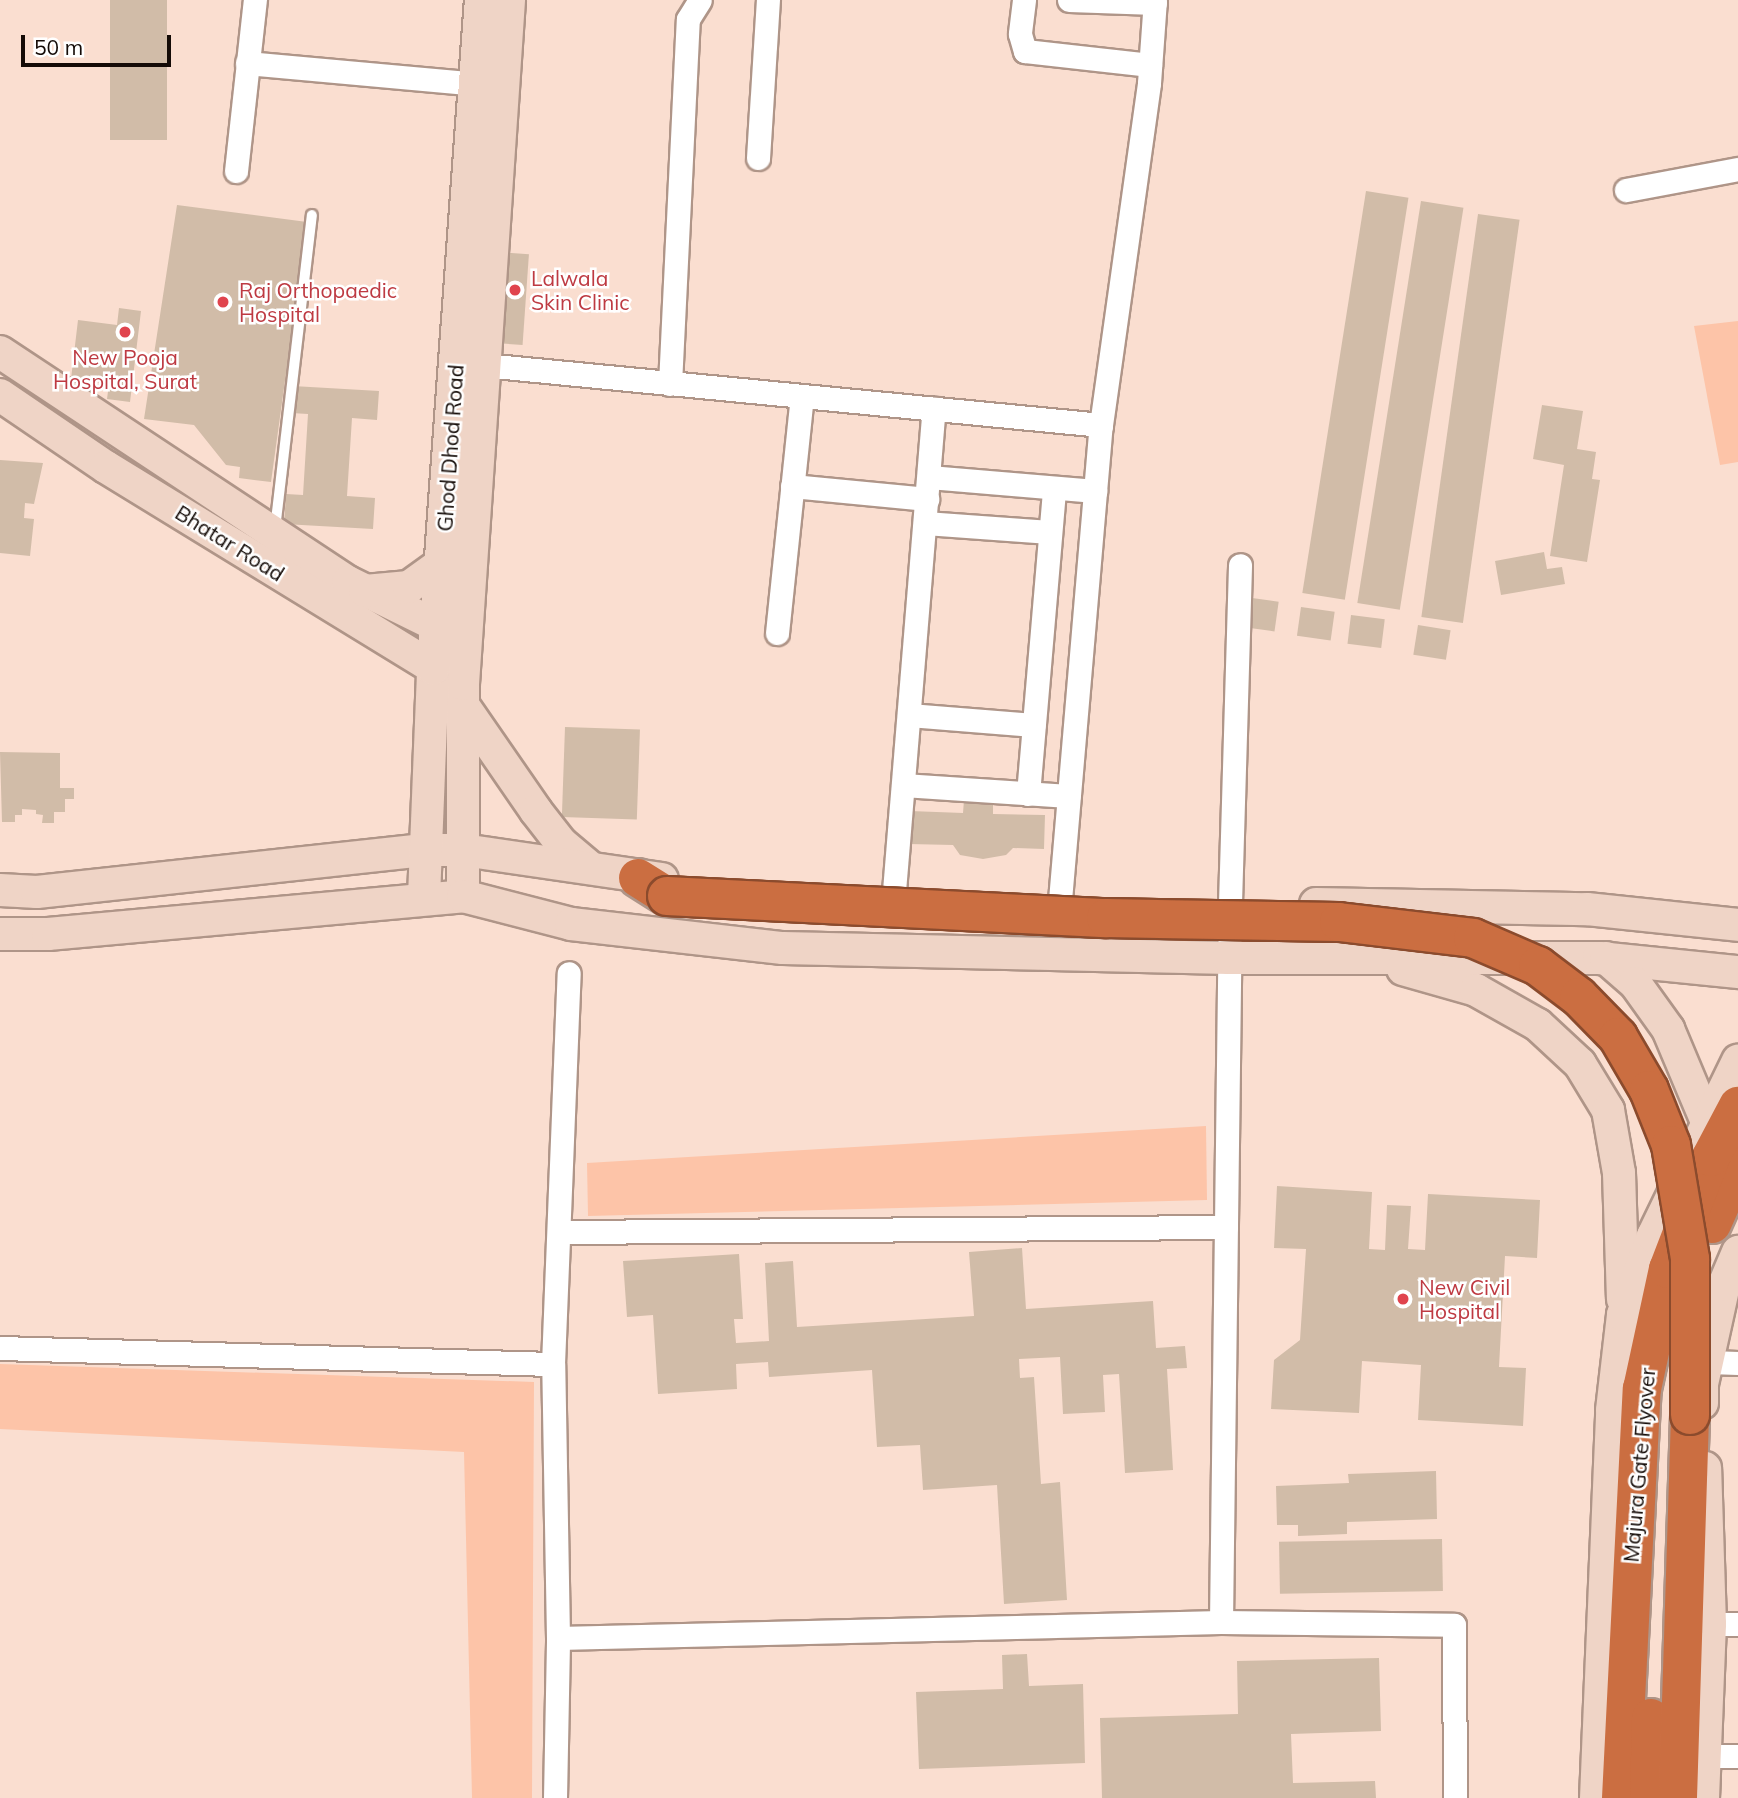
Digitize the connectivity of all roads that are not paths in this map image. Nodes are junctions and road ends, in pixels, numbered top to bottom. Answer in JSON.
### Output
{"nodes":[{"id":1,"x":255,"y":0,"type":"edge"},
{"id":2,"x":481,"y":0,"type":"edge"},
{"id":3,"x":509,"y":0,"type":"edge"},
{"id":4,"x":700,"y":0,"type":"edge"},
{"id":5,"x":768,"y":0,"type":"edge"},
{"id":6,"x":1024,"y":0,"type":"edge"},
{"id":7,"x":1069,"y":0,"type":"edge"},
{"id":8,"x":1155,"y":1,"type":"edge"},
{"id":9,"x":247,"y":63,"type":"junction"},
{"id":10,"x":1150,"y":65,"type":"junction"},
{"id":11,"x":478,"y":84,"type":"junction"},
{"id":12,"x":758,"y":158,"type":"dead end"},
{"id":13,"x":1738,"y":169,"type":"edge"},
{"id":14,"x":236,"y":170,"type":"dead end"},
{"id":15,"x":1626,"y":190,"type":"dead end"},
{"id":16,"x":312,"y":215,"type":"dead end"},
{"id":17,"x":0,"y":352,"type":"edge"},
{"id":18,"x":484,"y":366,"type":"junction"},
{"id":19,"x":670,"y":384,"type":"junction"},
{"id":20,"x":0,"y":396,"type":"edge"},
{"id":21,"x":802,"y":396,"type":"junction"},
{"id":22,"x":934,"y":409,"type":"junction"},
{"id":23,"x":1101,"y":425,"type":"junction"},
{"id":24,"x":792,"y":486,"type":"junction"},
{"id":25,"x":928,"y":488,"type":"junction"},
{"id":26,"x":1054,"y":488,"type":"junction"},
{"id":27,"x":1095,"y":491,"type":"junction"},
{"id":28,"x":925,"y":523,"type":"junction"},
{"id":29,"x":274,"y":532,"type":"junction"},
{"id":30,"x":1050,"y":533,"type":"junction"},
{"id":31,"x":441,"y":564,"type":"junction"},
{"id":32,"x":1240,"y":565,"type":"dead end"},
{"id":33,"x":363,"y":591,"type":"junction"},
{"id":34,"x":365,"y":623,"type":"junction"},
{"id":35,"x":436,"y":627,"type":"junction"},
{"id":36,"x":777,"y":633,"type":"dead end"},
{"id":37,"x":467,"y":638,"type":"junction"},
{"id":38,"x":433,"y":669,"type":"junction"},
{"id":39,"x":464,"y":696,"type":"junction"},
{"id":40,"x":909,"y":715,"type":"junction"},
{"id":41,"x":1034,"y":726,"type":"junction"},
{"id":42,"x":430,"y":743,"type":"junction"},
{"id":43,"x":903,"y":785,"type":"junction"},
{"id":44,"x":1028,"y":794,"type":"junction"},
{"id":45,"x":1069,"y":796,"type":"junction"},
{"id":46,"x":424,"y":850,"type":"junction"},
{"id":47,"x":463,"y":850,"type":"junction"},
{"id":48,"x":266,"y":867,"type":"junction"},
{"id":49,"x":590,"y":867,"type":"junction"},
{"id":50,"x":652,"y":887,"type":"junction"},
{"id":51,"x":0,"y":890,"type":"edge"},
{"id":52,"x":894,"y":891,"type":"junction"},
{"id":53,"x":463,"y":896,"type":"junction"},
{"id":54,"x":424,"y":897,"type":"junction"},
{"id":55,"x":1060,"y":900,"type":"junction"},
{"id":56,"x":1230,"y":903,"type":"junction"},
{"id":57,"x":270,"y":912,"type":"junction"},
{"id":58,"x":1730,"y":922,"type":"edge"},
{"id":59,"x":0,"y":934,"type":"edge"},
{"id":60,"x":1229,"y":958,"type":"junction"},
{"id":61,"x":1323,"y":958,"type":"junction"},
{"id":62,"x":1606,"y":958,"type":"junction"},
{"id":63,"x":569,"y":972,"type":"dead end"},
{"id":64,"x":1738,"y":972,"type":"edge"},
{"id":65,"x":1738,"y":1061,"type":"edge"},
{"id":66,"x":1723,"y":1114,"type":"edge"},
{"id":67,"x":1738,"y":1166,"type":"edge"},
{"id":68,"x":1226,"y":1227,"type":"junction"},
{"id":69,"x":560,"y":1232,"type":"junction"},
{"id":70,"x":1738,"y":1252,"type":"edge"},
{"id":71,"x":1623,"y":1315,"type":"junction"},
{"id":72,"x":0,"y":1348,"type":"edge"},
{"id":73,"x":1724,"y":1363,"type":"edge"},
{"id":74,"x":553,"y":1364,"type":"junction"},
{"id":75,"x":1221,"y":1622,"type":"junction"},
{"id":76,"x":1724,"y":1624,"type":"edge"},
{"id":77,"x":558,"y":1638,"type":"junction"},
{"id":78,"x":1705,"y":1756,"type":"junction"},
{"id":79,"x":1738,"y":1756,"type":"edge"},
{"id":80,"x":555,"y":1798,"type":"edge"},
{"id":81,"x":1455,"y":1798,"type":"edge"},
{"id":82,"x":1596,"y":1798,"type":"edge"},
{"id":83,"x":1621,"y":1798,"type":"edge"},
{"id":84,"x":1649,"y":1798,"type":"edge"},
{"id":85,"x":1678,"y":1798,"type":"edge"},
{"id":86,"x":1703,"y":1798,"type":"edge"}],
"edges":[{"from":1,"to":9,"type":"street"},
{"from":2,"to":11,"type":"street","name":"Ghod Dhod Road"},
{"from":3,"to":18,"type":"street"},
{"from":4,"to":19,"type":"street"},
{"from":5,"to":12,"type":"street"},
{"from":6,"to":10,"type":"street"},
{"from":7,"to":8,"type":"street"},
{"from":8,"to":10,"type":"street"},
{"from":9,"to":11,"type":"street"},
{"from":9,"to":14,"type":"street"},
{"from":10,"to":23,"type":"street"},
{"from":11,"to":31,"type":"street","name":"Ghod Dhod Road"},
{"from":13,"to":15,"type":"street"},
{"from":16,"to":29,"type":"lane"},
{"from":17,"to":29,"type":"street"},
{"from":18,"to":19,"type":"street"},
{"from":18,"to":37,"type":"street"},
{"from":19,"to":21,"type":"street"},
{"from":20,"to":34,"type":"street","name":"Bhatar Road"},
{"from":21,"to":22,"type":"street"},
{"from":21,"to":24,"type":"street"},
{"from":22,"to":23,"type":"street"},
{"from":22,"to":25,"type":"street"},
{"from":23,"to":27,"type":"street"},
{"from":24,"to":25,"type":"street"},
{"from":24,"to":36,"type":"street"},
{"from":25,"to":26,"type":"street"},
{"from":25,"to":28,"type":"street"},
{"from":26,"to":27,"type":"street"},
{"from":26,"to":30,"type":"street"},
{"from":27,"to":45,"type":"street"},
{"from":28,"to":30,"type":"street"},
{"from":28,"to":40,"type":"street"},
{"from":29,"to":33,"type":"street"},
{"from":30,"to":41,"type":"street"},
{"from":31,"to":33,"type":"street"},
{"from":31,"to":35,"type":"street","name":"Ghod Dhod Road"},
{"from":32,"to":56,"type":"street"},
{"from":33,"to":35,"type":"street"},
{"from":34,"to":38,"type":"street","name":"Bhatar Road"},
{"from":34,"to":42,"type":"street"},
{"from":35,"to":37,"type":"street"},
{"from":35,"to":38,"type":"street","name":"Ghod Dhod Road"},
{"from":37,"to":39,"type":"street"},
{"from":38,"to":39,"type":"street","name":"Bhatar Road"},
{"from":38,"to":42,"type":"street","name":"Ghod Dhod Road"},
{"from":39,"to":47,"type":"street"},
{"from":39,"to":49,"type":"street","name":"Bhatar Road"},
{"from":40,"to":41,"type":"street"},
{"from":40,"to":43,"type":"street"},
{"from":41,"to":44,"type":"street"},
{"from":42,"to":46,"type":"street","name":"Ghod Dhod Road"},
{"from":43,"to":44,"type":"street"},
{"from":43,"to":52,"type":"street"},
{"from":44,"to":45,"type":"street"},
{"from":45,"to":55,"type":"street"},
{"from":46,"to":47,"type":"street"},
{"from":46,"to":48,"type":"street"},
{"from":46,"to":54,"type":"street","name":"Ghod Dhod Road"},
{"from":47,"to":49,"type":"street"},
{"from":47,"to":53,"type":"street"},
{"from":48,"to":51,"type":"street"},
{"from":48,"to":57,"type":"street"},
{"from":49,"to":50,"type":"street"},
{"from":50,"to":52,"type":"street"},
{"from":50,"to":85,"type":"highway","bridge":true},
{"from":52,"to":55,"type":"street"},
{"from":53,"to":54,"type":"street"},
{"from":53,"to":60,"type":"street"},
{"from":54,"to":57,"type":"street"},
{"from":55,"to":56,"type":"street"},
{"from":56,"to":58,"type":"street"},
{"from":56,"to":60,"type":"street"},
{"from":57,"to":59,"type":"street"},
{"from":60,"to":61,"type":"street"},
{"from":60,"to":68,"type":"street"},
{"from":61,"to":62,"type":"street"},
{"from":61,"to":71,"type":"street"},
{"from":62,"to":64,"type":"street"},
{"from":62,"to":66,"type":"street"},
{"from":63,"to":69,"type":"street"},
{"from":65,"to":66,"type":"street"},
{"from":66,"to":71,"type":"street"},
{"from":66,"to":83,"type":"highway","name":"Majura Gate Flyover","bridge":true},
{"from":67,"to":84,"type":"highway","name":"Majura Gate Flyover","bridge":true},
{"from":68,"to":69,"type":"street"},
{"from":68,"to":75,"type":"street"},
{"from":69,"to":74,"type":"street"},
{"from":70,"to":73,"type":"street"},
{"from":71,"to":82,"type":"street"},
{"from":72,"to":74,"type":"street"},
{"from":73,"to":76,"type":"street"},
{"from":74,"to":77,"type":"street"},
{"from":75,"to":77,"type":"street"},
{"from":75,"to":81,"type":"street"},
{"from":76,"to":78,"type":"street"},
{"from":77,"to":80,"type":"street"},
{"from":78,"to":79,"type":"street"},
{"from":78,"to":86,"type":"street"}]}
